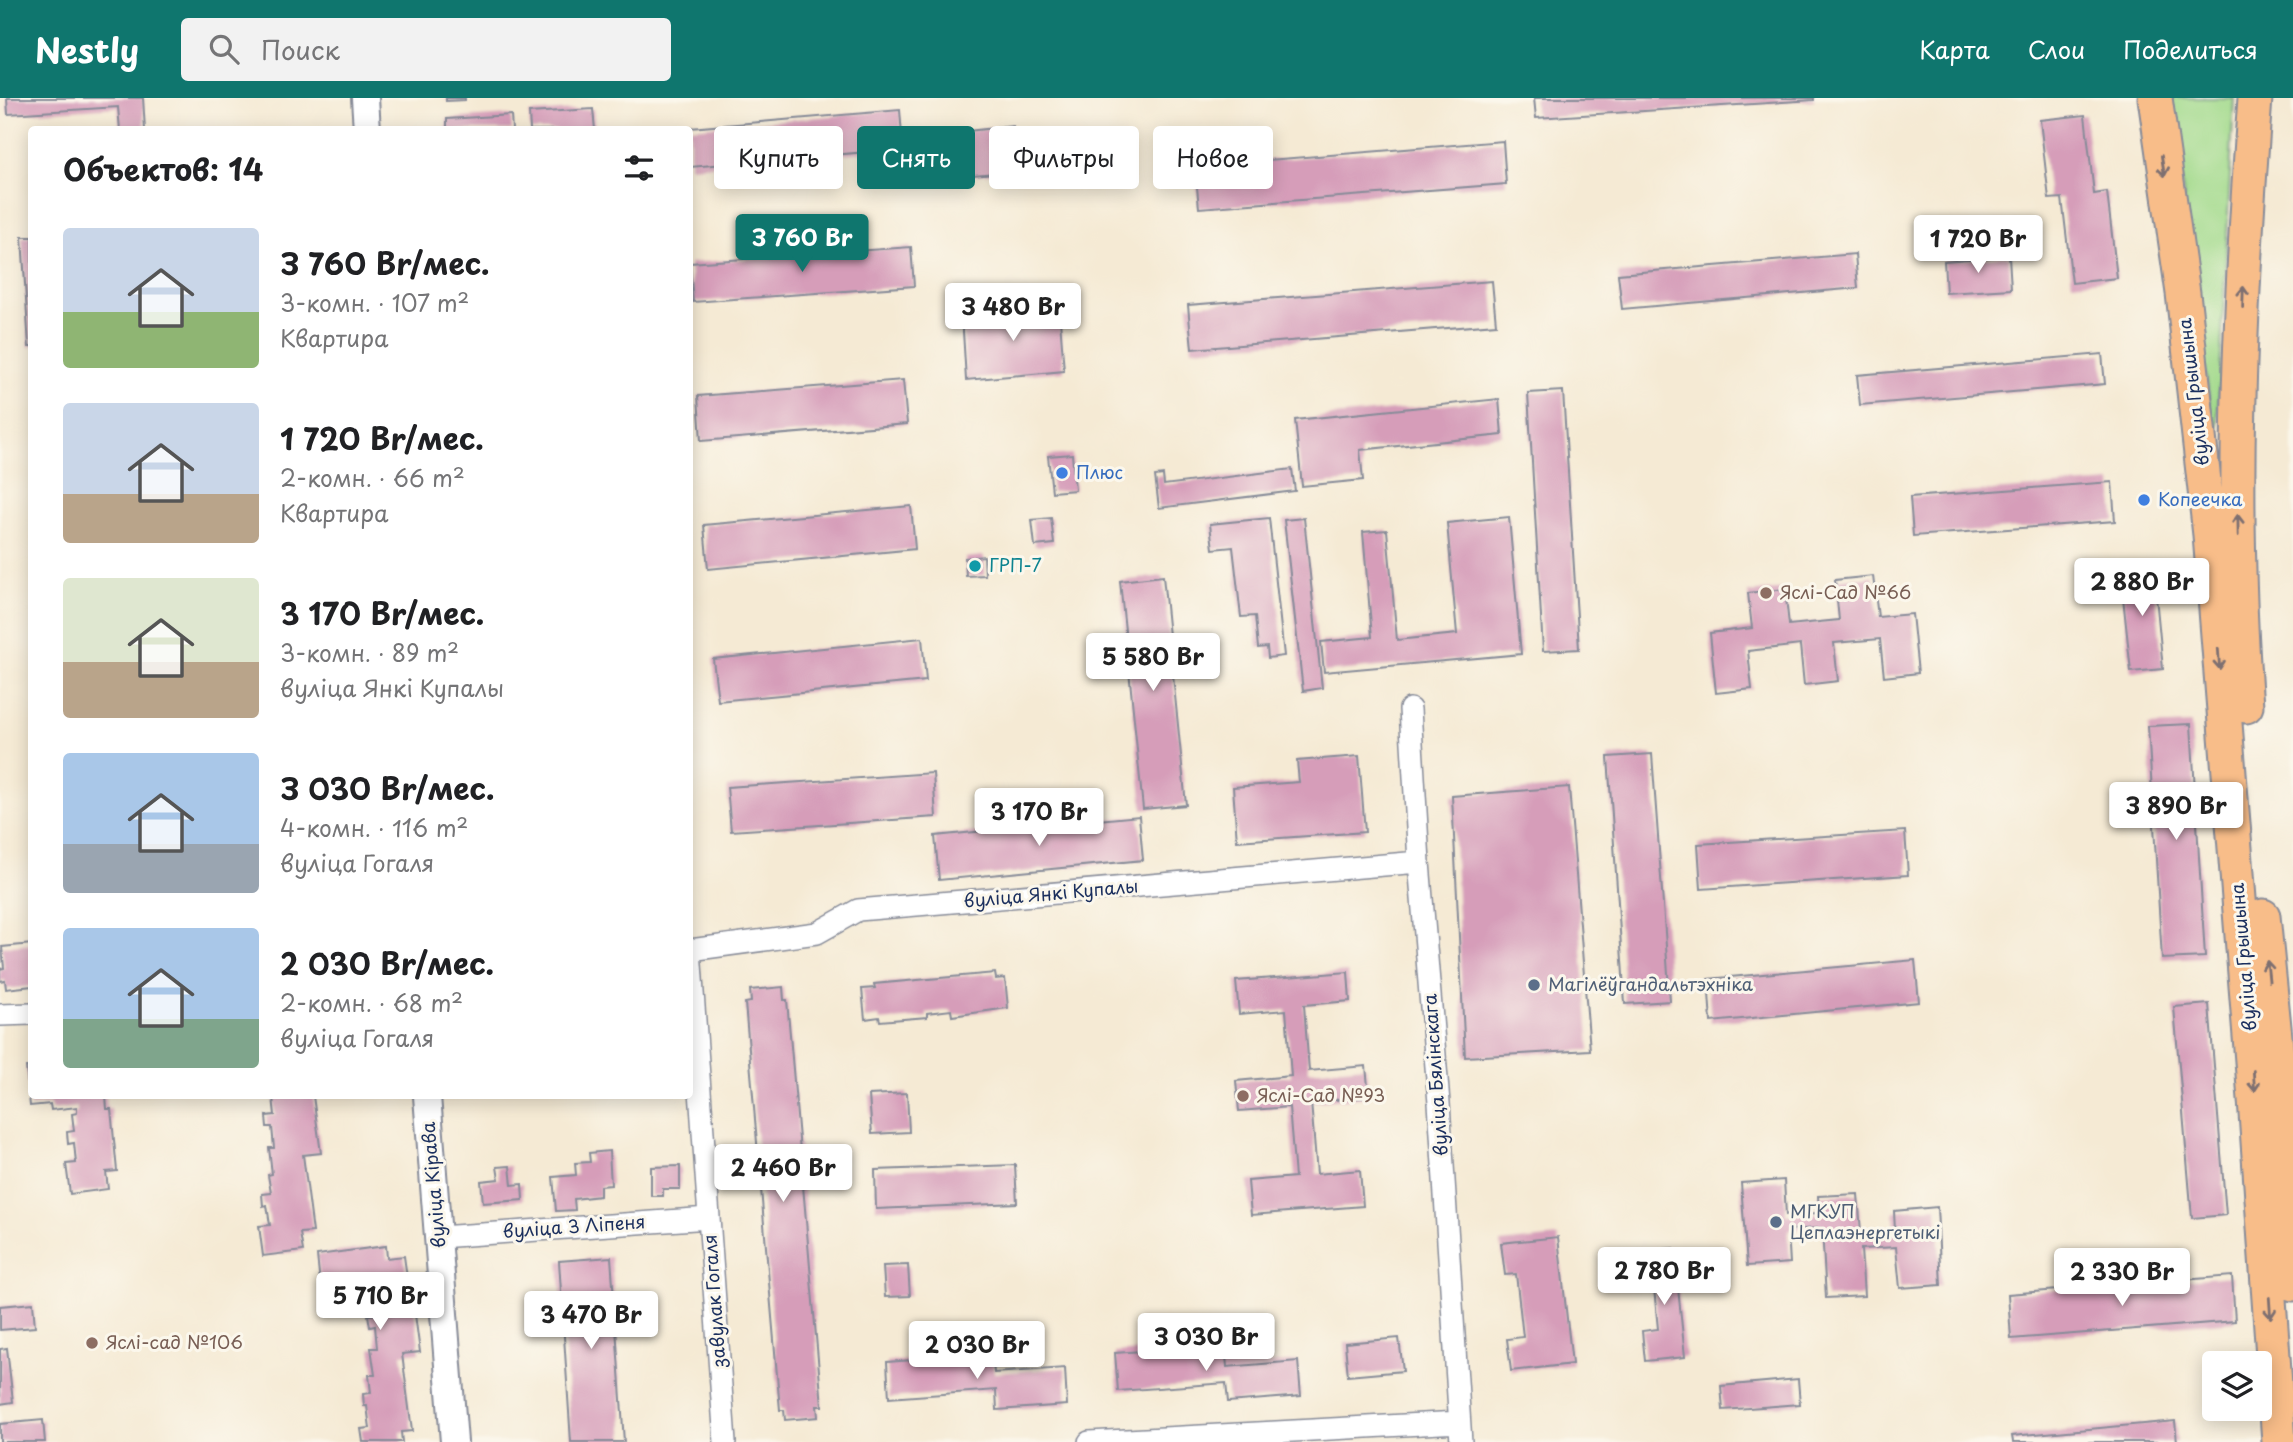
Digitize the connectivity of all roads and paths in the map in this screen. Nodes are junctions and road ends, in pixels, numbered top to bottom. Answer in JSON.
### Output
{"nodes":[{"id":1,"x":365,"y":98,"type":"edge"},
{"id":2,"x":2155,"y":98,"type":"edge"},
{"id":3,"x":2255,"y":98,"type":"edge"},
{"id":4,"x":367,"y":126,"type":"edge"},
{"id":5,"x":1410,"y":709,"type":"dead end"},
{"id":6,"x":1419,"y":862,"type":"junction"},
{"id":7,"x":693,"y":950,"type":"edge"},
{"id":8,"x":693,"y":992,"type":"edge"},
{"id":9,"x":28,"y":1014,"type":"edge"},
{"id":10,"x":0,"y":1015,"type":"edge"},
{"id":11,"x":2272,"y":1022,"type":"edge"},
{"id":12,"x":427,"y":1099,"type":"edge"},
{"id":13,"x":2290,"y":1175,"type":"edge"},
{"id":14,"x":709,"y":1218,"type":"junction"},
{"id":15,"x":439,"y":1237,"type":"junction"},
{"id":16,"x":2293,"y":1284,"type":"edge"},
{"id":17,"x":1460,"y":1432,"type":"edge"},
{"id":18,"x":454,"y":1442,"type":"edge"},
{"id":19,"x":725,"y":1442,"type":"edge"},
{"id":20,"x":1089,"y":1442,"type":"edge"},
{"id":21,"x":2279,"y":1442,"type":"edge"}],
"edges":[{"from":1,"to":4,"type":"street"},
{"from":2,"to":11,"type":"main road","name":"вуліца Грышына","one_way":true},
{"from":11,"to":3,"type":"main road","name":"вуліца Грышына","one_way":true},
{"from":5,"to":6,"type":"street","name":"вуліца Бялінскага"},
{"from":6,"to":7,"type":"street","name":"вуліца Янкі Купалы"},
{"from":6,"to":17,"type":"street","name":"вуліца Бялінскага"},
{"from":8,"to":14,"type":"street","name":"завулак Гогаля"},
{"from":9,"to":10,"type":"street"},
{"from":11,"to":13,"type":"main road","name":"вуліца Грышына"},
{"from":11,"to":21,"type":"main road","name":"вуліца Грышына","one_way":true},
{"from":12,"to":15,"type":"street","name":"вуліца Кірава"},
{"from":13,"to":16,"type":"main road","name":"вуліца Грышына"},
{"from":14,"to":15,"type":"street","name":"вуліца 3 Ліпеня"},
{"from":14,"to":19,"type":"street","name":"завулак Гогаля"},
{"from":15,"to":18,"type":"street","name":"вуліца Кірава"},
{"from":17,"to":20,"type":"street"}]}
